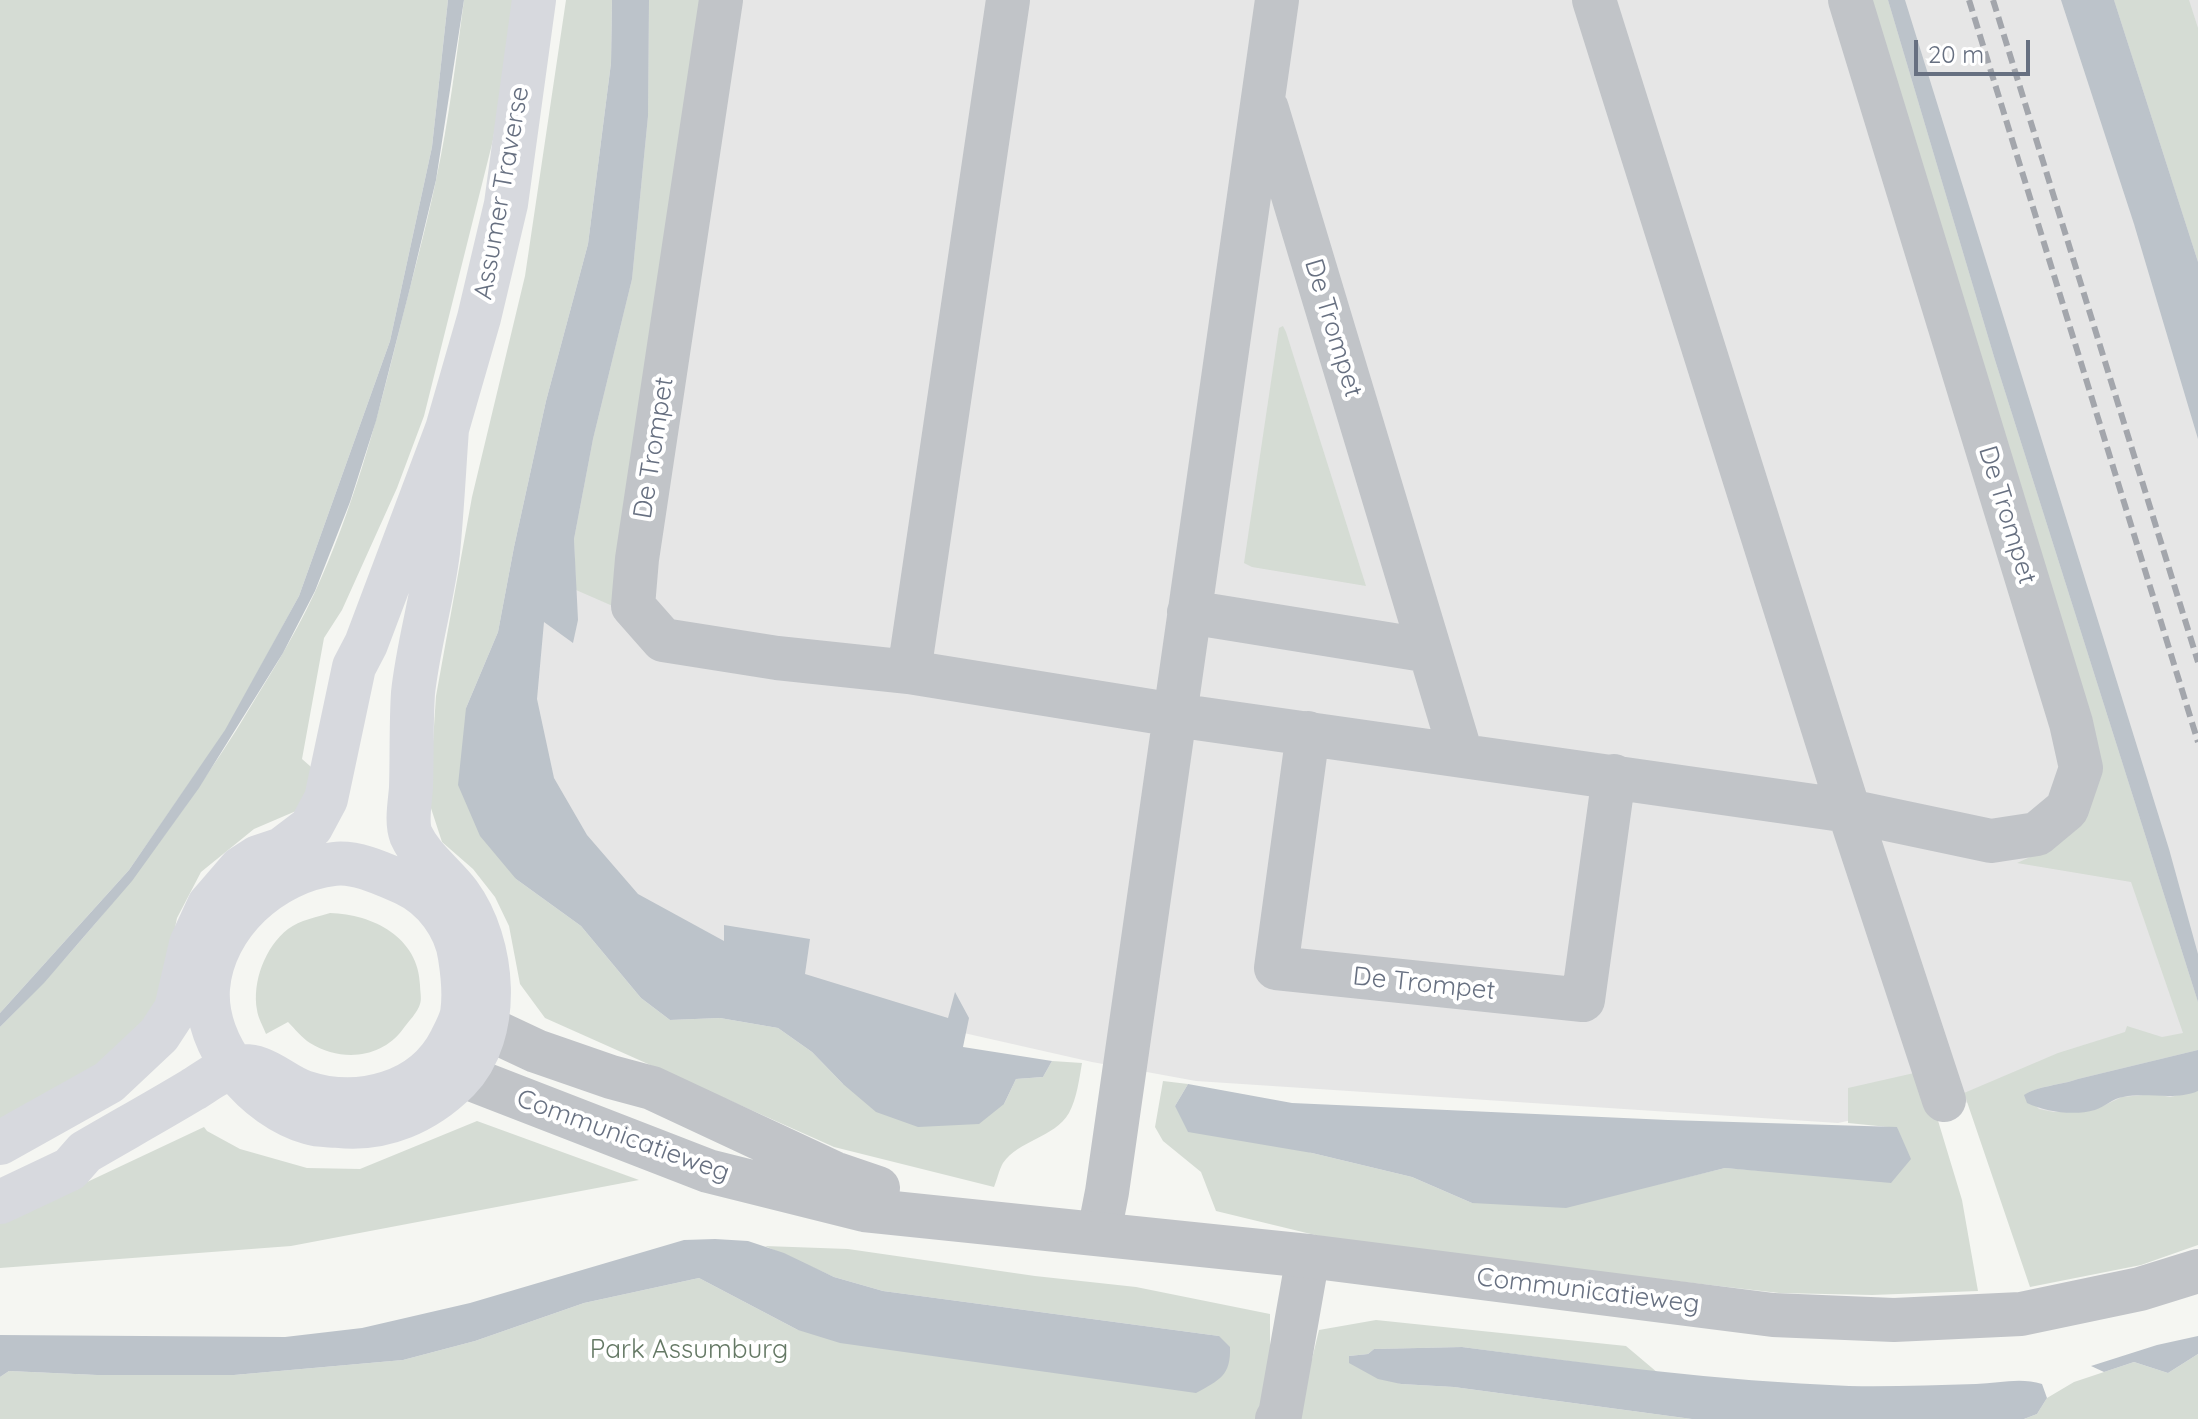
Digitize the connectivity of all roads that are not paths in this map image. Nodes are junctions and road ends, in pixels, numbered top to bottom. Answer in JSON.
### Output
{"nodes":[{"id":1,"x":534,"y":0,"type":"edge"},
{"id":2,"x":721,"y":0,"type":"edge"},
{"id":3,"x":1008,"y":0,"type":"edge"},
{"id":4,"x":1277,"y":0,"type":"edge"},
{"id":5,"x":1594,"y":0,"type":"edge"},
{"id":6,"x":1850,"y":0,"type":"edge"},
{"id":7,"x":1263,"y":97,"type":"junction"},
{"id":8,"x":447,"y":429,"type":"junction"},
{"id":9,"x":1189,"y":612,"type":"junction"},
{"id":10,"x":366,"y":644,"type":"junction"},
{"id":11,"x":1430,"y":651,"type":"junction"},
{"id":12,"x":909,"y":672,"type":"junction"},
{"id":13,"x":413,"y":691,"type":"junction"},
{"id":14,"x":1175,"y":715,"type":"junction"},
{"id":15,"x":1308,"y":733,"type":"junction"},
{"id":16,"x":1461,"y":754,"type":"junction"},
{"id":17,"x":1614,"y":776,"type":"junction"},
{"id":18,"x":1849,"y":811,"type":"junction"},
{"id":19,"x":356,"y":867,"type":"junction"},
{"id":20,"x":479,"y":1015,"type":"junction"},
{"id":21,"x":212,"y":1029,"type":"junction"},
{"id":22,"x":463,"y":1076,"type":"junction"},
{"id":23,"x":247,"y":1081,"type":"junction"},
{"id":24,"x":109,"y":1082,"type":"junction"},
{"id":25,"x":1944,"y":1100,"type":"dead end"},
{"id":26,"x":0,"y":1143,"type":"edge"},
{"id":27,"x":0,"y":1202,"type":"edge"},
{"id":28,"x":975,"y":1221,"type":"junction"},
{"id":29,"x":1099,"y":1233,"type":"junction"},
{"id":30,"x":1308,"y":1256,"type":"junction"},
{"id":31,"x":2198,"y":1271,"type":"edge"},
{"id":32,"x":1277,"y":1419,"type":"edge"}],
"edges":[{"from":1,"to":8,"type":"main road","name":"Assumer Traverse"},
{"from":2,"to":12,"type":"street","name":"De Trompet"},
{"from":3,"to":12,"type":"street"},
{"from":4,"to":7,"type":"street","name":"De Trompet"},
{"from":5,"to":18,"type":"street"},
{"from":6,"to":18,"type":"street","name":"De Trompet"},
{"from":7,"to":9,"type":"street","name":"De Trompet"},
{"from":7,"to":11,"type":"street","name":"De Trompet"},
{"from":8,"to":10,"type":"main road","name":"Assumer Traverse"},
{"from":8,"to":13,"type":"main road","name":"Assumer Traverse"},
{"from":9,"to":11,"type":"street"},
{"from":9,"to":14,"type":"street","name":"De Trompet"},
{"from":10,"to":19,"type":"main road","name":"Assumer Traverse"},
{"from":10,"to":24,"type":"main road","name":"Assumer Traverse"},
{"from":11,"to":16,"type":"street","name":"De Trompet"},
{"from":12,"to":14,"type":"street","name":"De Trompet"},
{"from":13,"to":19,"type":"main road","name":"Assumer Traverse"},
{"from":13,"to":20,"type":"main road","name":"Assumer Traverse"},
{"from":14,"to":15,"type":"street","name":"De Trompet"},
{"from":14,"to":29,"type":"street","name":"De Trompet"},
{"from":15,"to":16,"type":"street","name":"De Trompet"},
{"from":15,"to":17,"type":"street","name":"De Trompet"},
{"from":16,"to":17,"type":"street","name":"De Trompet"},
{"from":17,"to":18,"type":"street","name":"De Trompet"},
{"from":18,"to":25,"type":"street"},
{"from":19,"to":20,"type":"main road"},
{"from":19,"to":21,"type":"main road"},
{"from":20,"to":22,"type":"main road"},
{"from":20,"to":23,"type":"main road"},
{"from":20,"to":28,"type":"street","name":"Communicatieweg"},
{"from":21,"to":23,"type":"main road"},
{"from":21,"to":24,"type":"main road"},
{"from":22,"to":23,"type":"main road"},
{"from":22,"to":28,"type":"street","name":"Communicatieweg"},
{"from":23,"to":27,"type":"main road"},
{"from":24,"to":26,"type":"main road"},
{"from":28,"to":29,"type":"street","name":"Communicatieweg"},
{"from":29,"to":30,"type":"street","name":"Communicatieweg"},
{"from":30,"to":31,"type":"street","name":"Communicatieweg"},
{"from":30,"to":32,"type":"street"}]}
